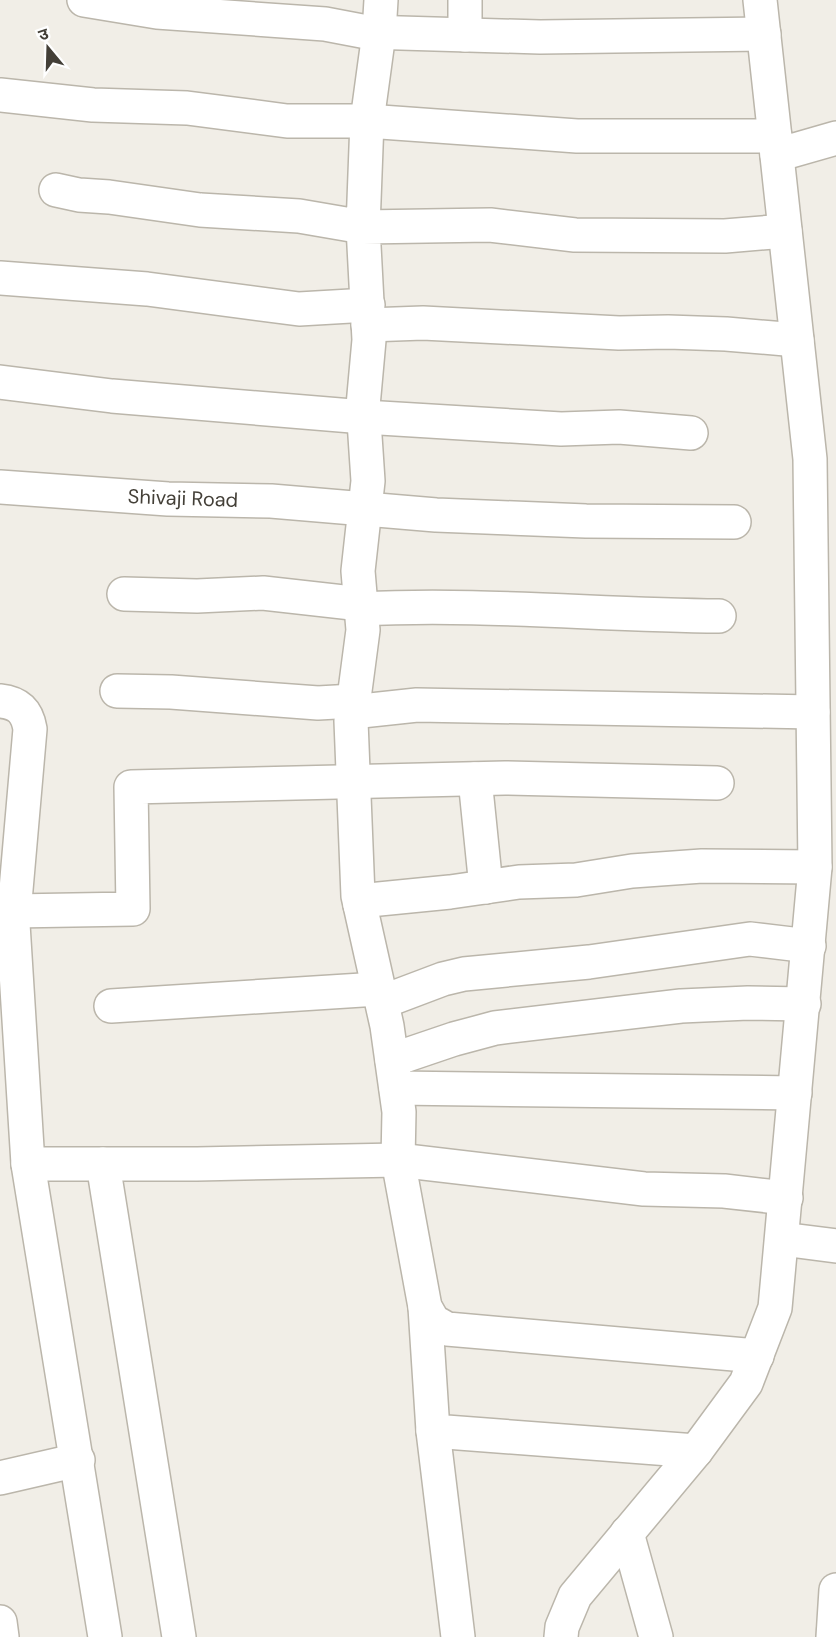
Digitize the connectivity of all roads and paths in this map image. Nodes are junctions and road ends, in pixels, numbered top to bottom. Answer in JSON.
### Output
{"nodes":[{"id":1,"x":84,"y":0,"type":"edge"},
{"id":2,"x":381,"y":0,"type":"edge"},
{"id":3,"x":465,"y":0,"type":"edge"},
{"id":4,"x":760,"y":0,"type":"edge"},
{"id":5,"x":379,"y":33,"type":"junction"},
{"id":6,"x":764,"y":34,"type":"junction"},
{"id":7,"x":465,"y":35,"type":"junction"},
{"id":8,"x":0,"y":95,"type":"edge"},
{"id":9,"x":367,"y":121,"type":"junction"},
{"id":10,"x":836,"y":138,"type":"edge"},
{"id":11,"x":776,"y":146,"type":"junction"},
{"id":12,"x":56,"y":190,"type":"dead end"},
{"id":13,"x":363,"y":227,"type":"junction"},
{"id":14,"x":785,"y":231,"type":"junction"},
{"id":15,"x":0,"y":278,"type":"edge"},
{"id":16,"x":368,"y":315,"type":"junction"},
{"id":17,"x":797,"y":340,"type":"junction"},
{"id":18,"x":0,"y":382,"type":"edge"},
{"id":19,"x":364,"y":417,"type":"junction"},
{"id":20,"x":691,"y":433,"type":"dead end"},
{"id":21,"x":823,"y":476,"type":"edge"},
{"id":22,"x":0,"y":487,"type":"edge"},
{"id":23,"x":365,"y":511,"type":"junction"},
{"id":24,"x":734,"y":522,"type":"dead end"},
{"id":25,"x":824,"y":575,"type":"edge"},
{"id":26,"x":124,"y":594,"type":"dead end"},
{"id":27,"x":361,"y":607,"type":"junction"},
{"id":28,"x":719,"y":616,"type":"dead end"},
{"id":29,"x":117,"y":691,"type":"dead end"},
{"id":30,"x":0,"y":701,"type":"edge"},
{"id":31,"x":353,"y":706,"type":"junction"},
{"id":32,"x":813,"y":712,"type":"junction"},
{"id":33,"x":475,"y":779,"type":"junction"},
{"id":34,"x":354,"y":783,"type":"junction"},
{"id":35,"x":717,"y":783,"type":"dead end"},
{"id":36,"x":815,"y":867,"type":"junction"},
{"id":37,"x":486,"y":887,"type":"junction"},
{"id":38,"x":360,"y":905,"type":"junction"},
{"id":39,"x":13,"y":911,"type":"junction"},
{"id":40,"x":809,"y":946,"type":"junction"},
{"id":41,"x":380,"y":996,"type":"junction"},
{"id":42,"x":804,"y":1005,"type":"junction"},
{"id":43,"x":111,"y":1006,"type":"dead end"},
{"id":44,"x":394,"y":1074,"type":"junction"},
{"id":45,"x":795,"y":1093,"type":"junction"},
{"id":46,"x":398,"y":1160,"type":"junction"},
{"id":47,"x":28,"y":1164,"type":"junction"},
{"id":48,"x":104,"y":1164,"type":"junction"},
{"id":49,"x":786,"y":1198,"type":"junction"},
{"id":50,"x":782,"y":1239,"type":"junction"},
{"id":51,"x":836,"y":1246,"type":"edge"},
{"id":52,"x":424,"y":1307,"type":"junction"},
{"id":53,"x":757,"y":1356,"type":"junction"},
{"id":54,"x":433,"y":1431,"type":"junction"},
{"id":55,"x":696,"y":1451,"type":"junction"},
{"id":56,"x":78,"y":1460,"type":"junction"},
{"id":57,"x":0,"y":1478,"type":"edge"},
{"id":58,"x":627,"y":1533,"type":"junction"},
{"id":59,"x":0,"y":1622,"type":"edge"},
{"id":60,"x":2,"y":1637,"type":"edge"},
{"id":61,"x":105,"y":1637,"type":"edge"},
{"id":62,"x":179,"y":1637,"type":"edge"},
{"id":63,"x":458,"y":1637,"type":"edge"},
{"id":64,"x":561,"y":1637,"type":"edge"},
{"id":65,"x":656,"y":1637,"type":"edge"}],
"edges":[{"from":1,"to":5,"type":"street"},
{"from":2,"to":5,"type":"street"},
{"from":3,"to":7,"type":"street"},
{"from":4,"to":6,"type":"street"},
{"from":5,"to":7,"type":"street"},
{"from":5,"to":9,"type":"street"},
{"from":6,"to":7,"type":"street"},
{"from":6,"to":11,"type":"street"},
{"from":8,"to":9,"type":"street"},
{"from":9,"to":11,"type":"street"},
{"from":9,"to":13,"type":"street"},
{"from":10,"to":11,"type":"street"},
{"from":11,"to":14,"type":"street"},
{"from":12,"to":13,"type":"street"},
{"from":13,"to":14,"type":"street"},
{"from":13,"to":16,"type":"street"},
{"from":14,"to":17,"type":"street"},
{"from":15,"to":16,"type":"street"},
{"from":16,"to":17,"type":"street"},
{"from":16,"to":19,"type":"street"},
{"from":17,"to":21,"type":"street"},
{"from":18,"to":19,"type":"street"},
{"from":19,"to":20,"type":"street"},
{"from":19,"to":23,"type":"street"},
{"from":21,"to":25,"type":"street"},
{"from":22,"to":23,"type":"street","name":"Shivaji Road"},
{"from":23,"to":24,"type":"street","name":"Shivaji Road"},
{"from":23,"to":27,"type":"street"},
{"from":25,"to":32,"type":"street"},
{"from":26,"to":27,"type":"street"},
{"from":27,"to":28,"type":"street"},
{"from":27,"to":31,"type":"street"},
{"from":29,"to":31,"type":"street"},
{"from":30,"to":39,"type":"street"},
{"from":31,"to":32,"type":"street"},
{"from":31,"to":34,"type":"street"},
{"from":32,"to":36,"type":"street"},
{"from":33,"to":34,"type":"street"},
{"from":33,"to":35,"type":"street"},
{"from":33,"to":37,"type":"street"},
{"from":34,"to":38,"type":"street"},
{"from":34,"to":39,"type":"street"},
{"from":36,"to":37,"type":"street"},
{"from":36,"to":40,"type":"street"},
{"from":37,"to":38,"type":"street"},
{"from":38,"to":41,"type":"street"},
{"from":39,"to":47,"type":"street"},
{"from":40,"to":41,"type":"street"},
{"from":40,"to":42,"type":"street"},
{"from":41,"to":43,"type":"street"},
{"from":41,"to":44,"type":"street"},
{"from":42,"to":44,"type":"street"},
{"from":42,"to":45,"type":"street"},
{"from":44,"to":45,"type":"street"},
{"from":44,"to":46,"type":"street"},
{"from":45,"to":49,"type":"street"},
{"from":46,"to":48,"type":"street"},
{"from":46,"to":49,"type":"street"},
{"from":46,"to":52,"type":"street"},
{"from":47,"to":48,"type":"street"},
{"from":47,"to":56,"type":"street"},
{"from":48,"to":62,"type":"street"},
{"from":49,"to":50,"type":"street"},
{"from":50,"to":51,"type":"street"},
{"from":50,"to":53,"type":"street"},
{"from":52,"to":53,"type":"street"},
{"from":52,"to":54,"type":"street"},
{"from":53,"to":55,"type":"street"},
{"from":54,"to":55,"type":"street"},
{"from":54,"to":63,"type":"street"},
{"from":55,"to":58,"type":"street"},
{"from":56,"to":57,"type":"street"},
{"from":56,"to":61,"type":"street"},
{"from":58,"to":64,"type":"street"},
{"from":58,"to":65,"type":"street"},
{"from":59,"to":60,"type":"street"}]}
